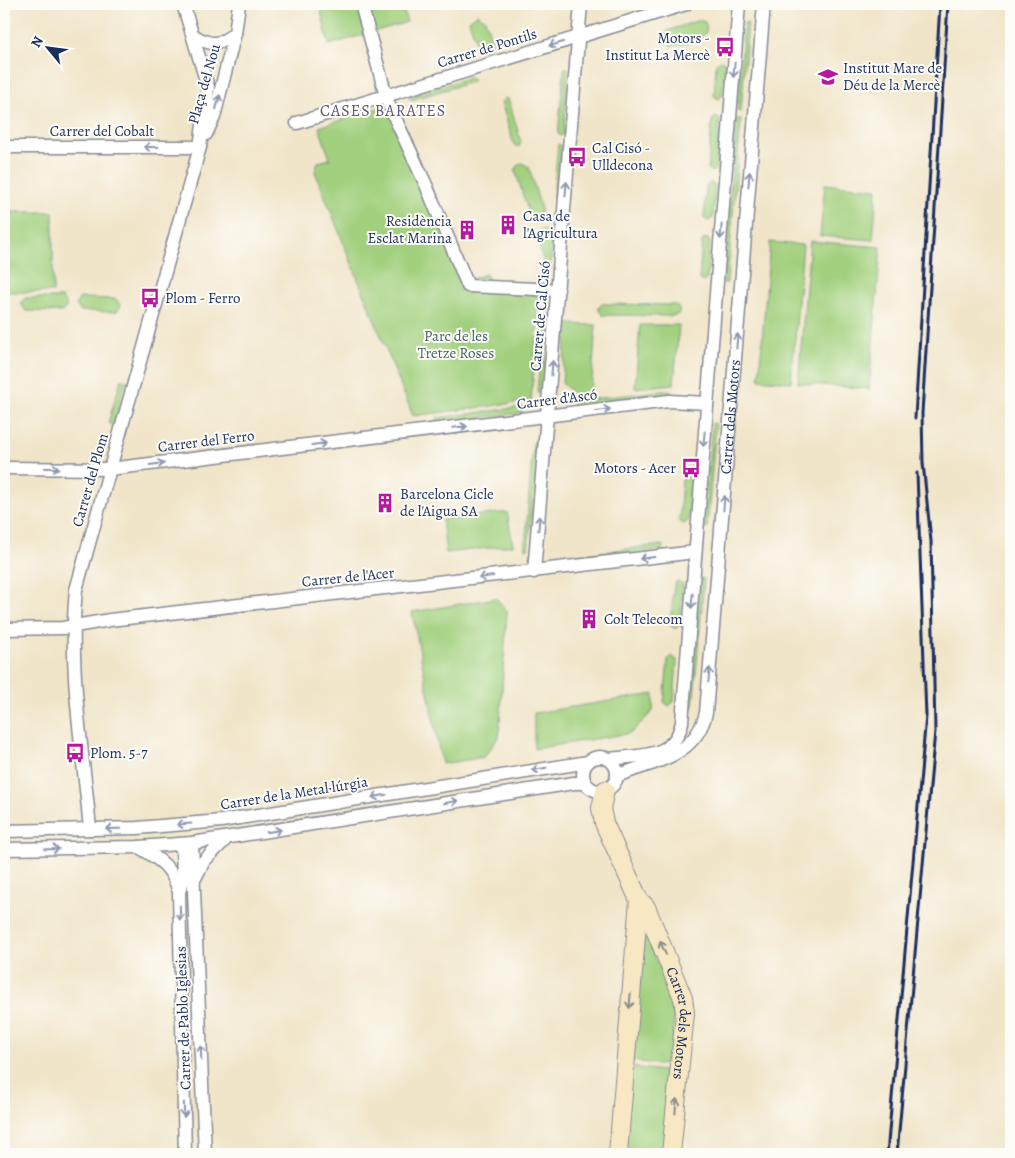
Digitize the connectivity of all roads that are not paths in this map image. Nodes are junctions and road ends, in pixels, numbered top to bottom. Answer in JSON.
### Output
{"nodes":[{"id":1,"x":183,"y":4,"type":"edge"},
{"id":2,"x":239,"y":4,"type":"edge"},
{"id":3,"x":361,"y":4,"type":"edge"},
{"id":4,"x":581,"y":4,"type":"edge"},
{"id":5,"x":686,"y":4,"type":"edge"},
{"id":6,"x":739,"y":4,"type":"edge"},
{"id":7,"x":764,"y":4,"type":"edge"},
{"id":8,"x":235,"y":33,"type":"junction"},
{"id":9,"x":193,"y":36,"type":"junction"},
{"id":10,"x":578,"y":38,"type":"junction"},
{"id":11,"x":386,"y":96,"type":"junction"},
{"id":12,"x":297,"y":123,"type":"dead end"},
{"id":13,"x":4,"y":147,"type":"edge"},
{"id":14,"x":200,"y":147,"type":"junction"},
{"id":15,"x":558,"y":290,"type":"junction"},
{"id":16,"x":707,"y":403,"type":"junction"},
{"id":17,"x":548,"y":417,"type":"junction"},
{"id":18,"x":412,"y":432,"type":"joint"},
{"id":19,"x":4,"y":468,"type":"edge"},
{"id":20,"x":109,"y":469,"type":"junction"},
{"id":21,"x":695,"y":552,"type":"junction"},
{"id":22,"x":534,"y":572,"type":"junction"},
{"id":23,"x":73,"y":626,"type":"junction"},
{"id":24,"x":4,"y":629,"type":"edge"},
{"id":25,"x":610,"y":759,"type":"junction"},
{"id":26,"x":588,"y":762,"type":"junction"},
{"id":27,"x":617,"y":776,"type":"junction"},
{"id":28,"x":586,"y":783,"type":"junction"},
{"id":29,"x":605,"y":790,"type":"junction"},
{"id":30,"x":221,"y":821,"type":"junction"},
{"id":31,"x":136,"y":828,"type":"junction"},
{"id":32,"x":90,"y":829,"type":"junction"},
{"id":33,"x":4,"y":831,"type":"edge"},
{"id":34,"x":226,"y":840,"type":"junction"},
{"id":35,"x":208,"y":842,"type":"junction"},
{"id":36,"x":185,"y":846,"type":"junction"},
{"id":37,"x":139,"y":848,"type":"junction"},
{"id":38,"x":4,"y":849,"type":"edge"},
{"id":39,"x":194,"y":880,"type":"junction"},
{"id":40,"x":180,"y":892,"type":"junction"},
{"id":41,"x":639,"y":900,"type":"junction"},
{"id":42,"x":185,"y":1154,"type":"edge"},
{"id":43,"x":205,"y":1154,"type":"edge"},
{"id":44,"x":618,"y":1154,"type":"edge"},
{"id":45,"x":671,"y":1154,"type":"edge"}],
"edges":[{"from":1,"to":9,"type":"street","name":"Plaça del Nou"},
{"from":2,"to":8,"type":"street","name":"Plaça del Nou"},
{"from":3,"to":11,"type":"street"},
{"from":4,"to":10,"type":"street","name":"Carrer de Cal Cisó"},
{"from":5,"to":10,"type":"street","name":"Carrer de Pontils"},
{"from":6,"to":16,"type":"street","name":"Carrer dels Motors","one_way":true},
{"from":27,"to":7,"type":"street","name":"Carrer dels Motors","one_way":true},
{"from":8,"to":9,"type":"street","name":"Plaça del Nou"},
{"from":14,"to":8,"type":"street","name":"Plaça del Nou","one_way":true},
{"from":9,"to":14,"type":"street","name":"Plaça del Nou"},
{"from":10,"to":11,"type":"street","name":"Carrer de Pontils","one_way":true},
{"from":15,"to":10,"type":"street","name":"Carrer de Cal Cisó","one_way":true},
{"from":11,"to":12,"type":"street","name":"Carrer de Pontils"},
{"from":11,"to":15,"type":"street"},
{"from":14,"to":13,"type":"street","name":"Carrer del Cobalt","one_way":true},
{"from":14,"to":20,"type":"street","name":"Carrer del Plom"},
{"from":17,"to":15,"type":"street","name":"Carrer de Cal Cisó","one_way":true},
{"from":17,"to":16,"type":"street","name":"Carrer d'Ascó","one_way":true},
{"from":16,"to":21,"type":"street","name":"Carrer dels Motors","one_way":true},
{"from":18,"to":17,"type":"street","name":"Carrer d'Ascó","one_way":true},
{"from":22,"to":17,"type":"street","name":"Carrer de Cal Cisó","one_way":true},
{"from":20,"to":18,"type":"street","name":"Carrer del Ferro","one_way":true},
{"from":19,"to":20,"type":"street","name":"Carrer del Ferro","one_way":true},
{"from":20,"to":23,"type":"street","name":"Carrer del Plom"},
{"from":21,"to":22,"type":"street","name":"Carrer de l'Acer","one_way":true},
{"from":21,"to":25,"type":"street","name":"Carrer dels Motors","one_way":true},
{"from":22,"to":23,"type":"street","name":"Carrer de l'Acer","one_way":true},
{"from":23,"to":24,"type":"street","name":"Carrer de l'Acer"},
{"from":23,"to":32,"type":"street","name":"Carrer del Plom"},
{"from":25,"to":26,"type":"street"},
{"from":25,"to":27,"type":"street"},
{"from":26,"to":28,"type":"street"},
{"from":26,"to":30,"type":"street","name":"Carrer de la Metal·lúrgia","one_way":true},
{"from":27,"to":29,"type":"street"},
{"from":28,"to":29,"type":"street"},
{"from":34,"to":28,"type":"street","one_way":true},
{"from":29,"to":41,"type":"street","name":"Carrer dels Motors"},
{"from":30,"to":31,"type":"street","name":"Carrer de la Metal·lúrgia","one_way":true},
{"from":30,"to":35,"type":"street"},
{"from":31,"to":32,"type":"street","name":"Carrer de la Metal·lúrgia","one_way":true},
{"from":31,"to":36,"type":"street"},
{"from":32,"to":33,"type":"street","name":"Carrer de la Metal·lúrgia"},
{"from":34,"to":35,"type":"street"},
{"from":34,"to":39,"type":"street"},
{"from":35,"to":36,"type":"street"},
{"from":36,"to":37,"type":"street"},
{"from":36,"to":39,"type":"street","name":"Carrer de Pablo Iglesias"},
{"from":36,"to":40,"type":"street","name":"Carrer de Pablo Iglesias"},
{"from":38,"to":37,"type":"street","one_way":true},
{"from":37,"to":40,"type":"street","name":"Carrer de Pablo Iglesias"},
{"from":43,"to":39,"type":"street","name":"Carrer de Pablo Iglesias","one_way":true},
{"from":40,"to":42,"type":"street","name":"Carrer de Pablo Iglesias","one_way":true},
{"from":41,"to":44,"type":"street","name":"Carrer dels Motors","one_way":true},
{"from":45,"to":41,"type":"street","name":"Carrer dels Motors","one_way":true}]}
